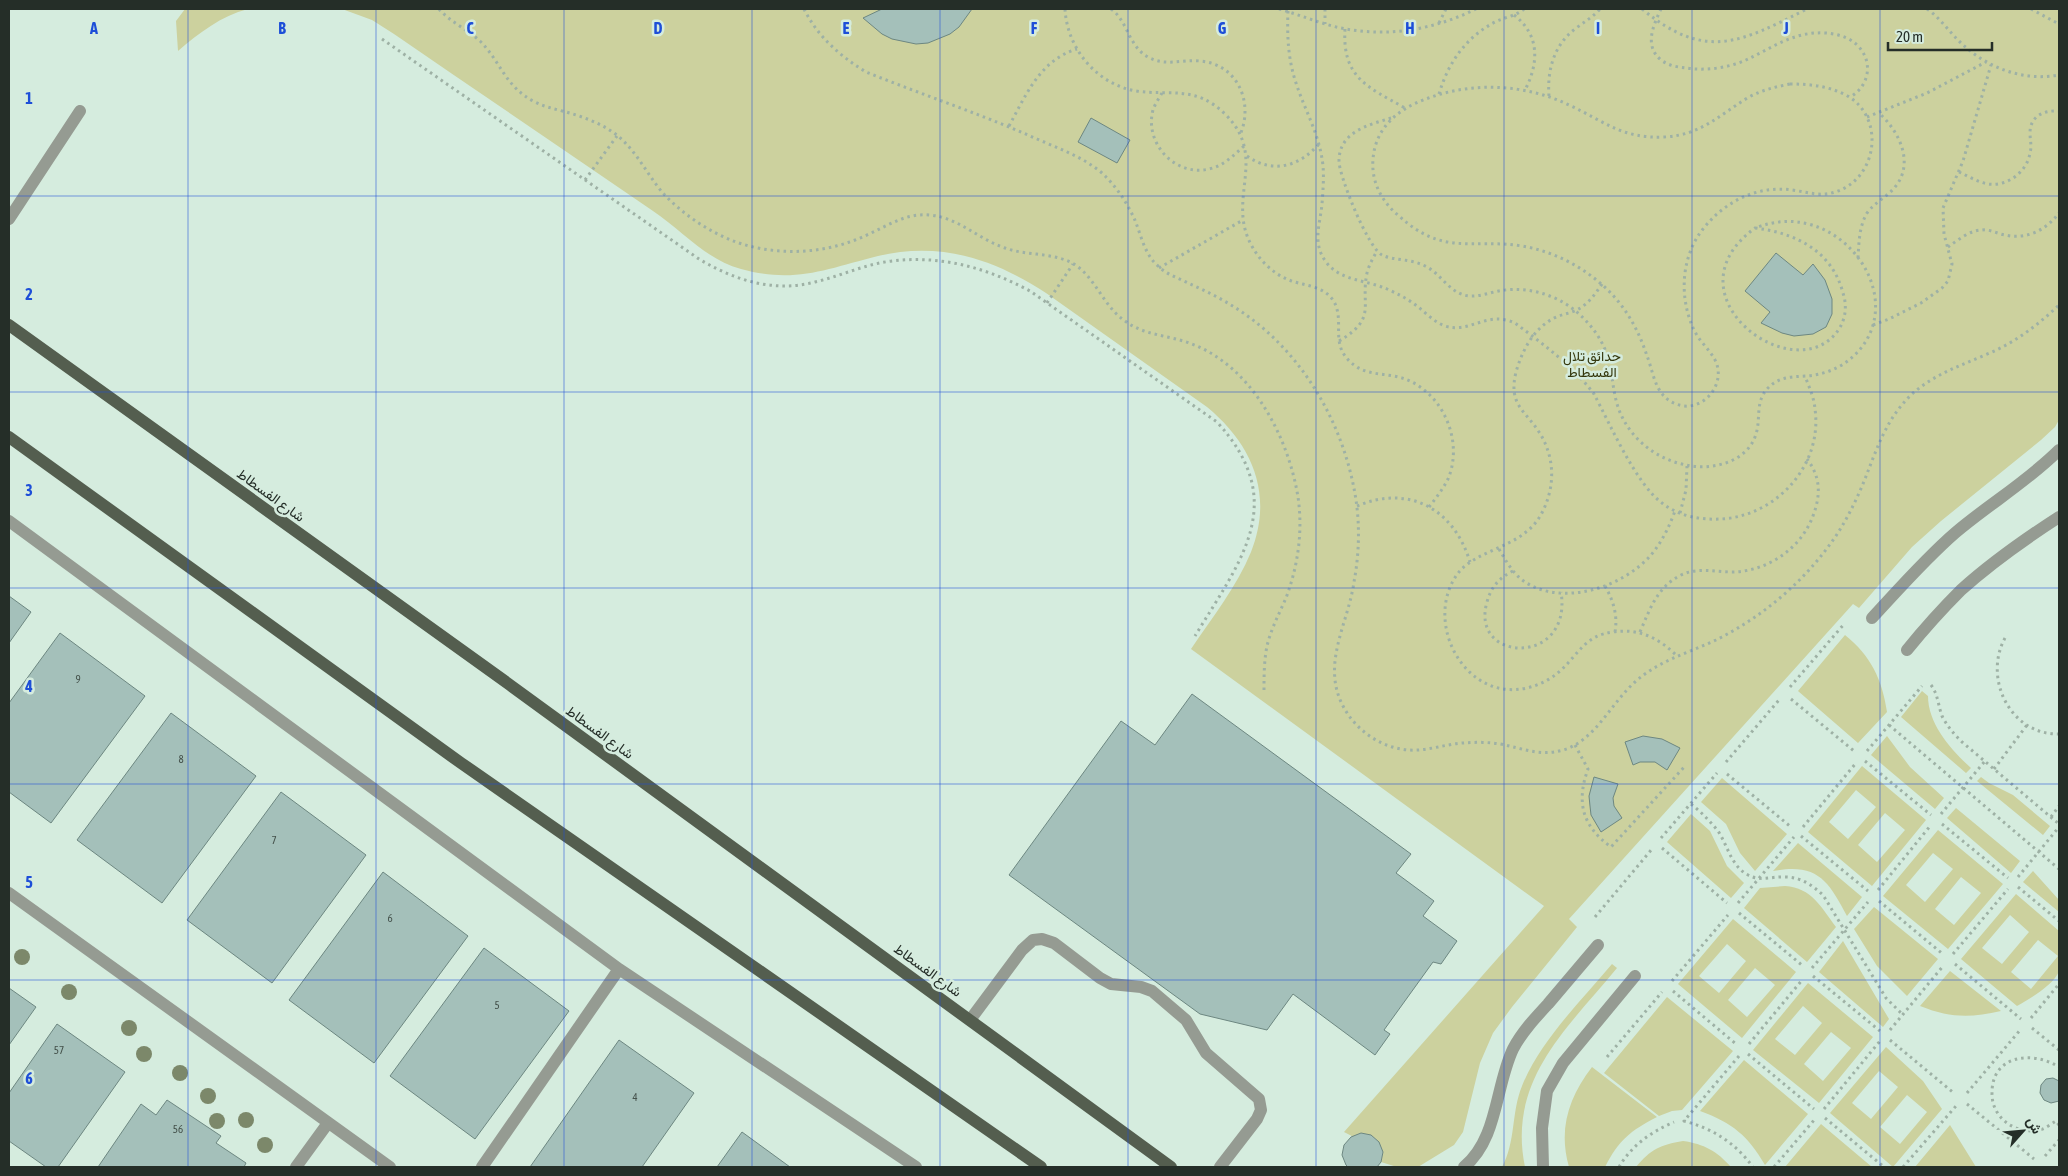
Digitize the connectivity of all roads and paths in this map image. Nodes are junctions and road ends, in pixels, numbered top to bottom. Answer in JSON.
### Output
{"nodes":[{"id":1,"x":439,"y":9,"type":"edge"},
{"id":2,"x":804,"y":9,"type":"edge"},
{"id":3,"x":1066,"y":9,"type":"edge"},
{"id":4,"x":1111,"y":9,"type":"edge"},
{"id":5,"x":1280,"y":9,"type":"edge"},
{"id":6,"x":1325,"y":9,"type":"edge"},
{"id":7,"x":1446,"y":9,"type":"edge"},
{"id":8,"x":1476,"y":9,"type":"edge"},
{"id":9,"x":1524,"y":9,"type":"edge"},
{"id":10,"x":1600,"y":9,"type":"edge"},
{"id":11,"x":1642,"y":9,"type":"edge"},
{"id":12,"x":1661,"y":9,"type":"edge"},
{"id":13,"x":1807,"y":9,"type":"edge"},
{"id":14,"x":1929,"y":9,"type":"edge"},
{"id":15,"x":2031,"y":9,"type":"edge"},
{"id":16,"x":1288,"y":11,"type":"junction"},
{"id":17,"x":1514,"y":15,"type":"junction"},
{"id":18,"x":1656,"y":20,"type":"junction"},
{"id":19,"x":1325,"y":24,"type":"junction"},
{"id":20,"x":1439,"y":24,"type":"junction"},
{"id":21,"x":2059,"y":24,"type":"edge"},
{"id":22,"x":1344,"y":29,"type":"junction"},
{"id":23,"x":382,"y":39,"type":"dead end"},
{"id":24,"x":1077,"y":49,"type":"junction"},
{"id":25,"x":1986,"y":62,"type":"junction"},
{"id":26,"x":1991,"y":65,"type":"junction"},
{"id":27,"x":2059,"y":75,"type":"edge"},
{"id":28,"x":1525,"y":90,"type":"junction"},
{"id":29,"x":1162,"y":92,"type":"junction"},
{"id":30,"x":1438,"y":95,"type":"junction"},
{"id":31,"x":1549,"y":96,"type":"junction"},
{"id":32,"x":1850,"y":97,"type":"junction"},
{"id":33,"x":1406,"y":108,"type":"junction"},
{"id":34,"x":80,"y":111,"type":"dead end"},
{"id":35,"x":2059,"y":111,"type":"edge"},
{"id":36,"x":1879,"y":113,"type":"junction"},
{"id":37,"x":1867,"y":117,"type":"junction"},
{"id":38,"x":1391,"y":118,"type":"junction"},
{"id":39,"x":1009,"y":126,"type":"junction"},
{"id":40,"x":1240,"y":135,"type":"junction"},
{"id":41,"x":617,"y":136,"type":"junction"},
{"id":42,"x":1319,"y":144,"type":"junction"},
{"id":43,"x":1244,"y":146,"type":"junction"},
{"id":44,"x":1246,"y":156,"type":"junction"},
{"id":45,"x":1959,"y":172,"type":"junction"},
{"id":46,"x":585,"y":180,"type":"junction"},
{"id":47,"x":2059,"y":213,"type":"edge"},
{"id":48,"x":9,"y":219,"type":"edge"},
{"id":49,"x":1243,"y":220,"type":"junction"},
{"id":50,"x":1755,"y":228,"type":"junction"},
{"id":51,"x":1948,"y":247,"type":"junction"},
{"id":52,"x":1377,"y":251,"type":"junction"},
{"id":53,"x":1858,"y":258,"type":"junction"},
{"id":54,"x":1073,"y":264,"type":"junction"},
{"id":55,"x":1159,"y":268,"type":"junction"},
{"id":56,"x":1366,"y":282,"type":"junction"},
{"id":57,"x":1602,"y":284,"type":"junction"},
{"id":58,"x":1047,"y":303,"type":"junction"},
{"id":59,"x":2059,"y":305,"type":"edge"},
{"id":60,"x":1576,"y":310,"type":"junction"},
{"id":61,"x":9,"y":325,"type":"edge"},
{"id":62,"x":1873,"y":325,"type":"junction"},
{"id":63,"x":1532,"y":337,"type":"junction"},
{"id":64,"x":1339,"y":340,"type":"junction"},
{"id":65,"x":1805,"y":376,"type":"junction"},
{"id":66,"x":9,"y":438,"type":"edge"},
{"id":67,"x":2059,"y":450,"type":"edge"},
{"id":68,"x":1807,"y":459,"type":"junction"},
{"id":69,"x":1687,"y":466,"type":"junction"},
{"id":70,"x":1357,"y":506,"type":"junction"},
{"id":71,"x":1429,"y":507,"type":"junction"},
{"id":72,"x":1675,"y":511,"type":"junction"},
{"id":73,"x":1680,"y":514,"type":"junction"},
{"id":74,"x":2059,"y":516,"type":"edge"},
{"id":75,"x":9,"y":521,"type":"edge"},
{"id":76,"x":1499,"y":549,"type":"junction"},
{"id":77,"x":1470,"y":562,"type":"junction"},
{"id":78,"x":1513,"y":571,"type":"junction"},
{"id":79,"x":1605,"y":586,"type":"junction"},
{"id":80,"x":1561,"y":592,"type":"junction"},
{"id":81,"x":1872,"y":618,"type":"dead end"},
{"id":82,"x":1846,"y":623,"type":"dead end"},
{"id":83,"x":1615,"y":632,"type":"junction"},
{"id":84,"x":1640,"y":632,"type":"junction"},
{"id":85,"x":1195,"y":636,"type":"dead end"},
{"id":86,"x":2005,"y":638,"type":"dead end"},
{"id":87,"x":1907,"y":650,"type":"dead end"},
{"id":88,"x":1677,"y":656,"type":"junction"},
{"id":89,"x":1931,"y":685,"type":"dead end"},
{"id":90,"x":1922,"y":686,"type":"dead end"},
{"id":91,"x":1790,"y":687,"type":"dead end"},
{"id":92,"x":1264,"y":691,"type":"dead end"},
{"id":93,"x":1791,"y":699,"type":"dead end"},
{"id":94,"x":1779,"y":700,"type":"dead end"},
{"id":95,"x":1889,"y":725,"type":"junction"},
{"id":96,"x":2028,"y":725,"type":"junction"},
{"id":97,"x":2059,"y":734,"type":"edge"},
{"id":98,"x":1575,"y":745,"type":"junction"},
{"id":99,"x":1867,"y":751,"type":"dead end"},
{"id":100,"x":1854,"y":752,"type":"dead end"},
{"id":101,"x":1865,"y":761,"type":"dead end"},
{"id":102,"x":1985,"y":761,"type":"junction"},
{"id":103,"x":1726,"y":762,"type":"dead end"},
{"id":104,"x":1856,"y":763,"type":"dead end"},
{"id":105,"x":1686,"y":765,"type":"dead end"},
{"id":106,"x":1994,"y":769,"type":"junction"},
{"id":107,"x":1717,"y":773,"type":"dead end"},
{"id":108,"x":1727,"y":774,"type":"dead end"},
{"id":109,"x":1963,"y":787,"type":"junction"},
{"id":110,"x":1690,"y":804,"type":"junction"},
{"id":111,"x":2059,"y":806,"type":"edge"},
{"id":112,"x":1941,"y":814,"type":"dead end"},
{"id":113,"x":1931,"y":815,"type":"dead end"},
{"id":114,"x":2051,"y":816,"type":"junction"},
{"id":115,"x":1942,"y":824,"type":"dead end"},
{"id":116,"x":1931,"y":825,"type":"dead end"},
{"id":117,"x":2059,"y":825,"type":"edge"},
{"id":118,"x":1791,"y":827,"type":"dead end"},
{"id":119,"x":1803,"y":827,"type":"dead end"},
{"id":120,"x":1801,"y":836,"type":"dead end"},
{"id":121,"x":1794,"y":837,"type":"dead end"},
{"id":122,"x":1662,"y":838,"type":"dead end"},
{"id":123,"x":1662,"y":848,"type":"dead end"},
{"id":124,"x":1652,"y":849,"type":"dead end"},
{"id":125,"x":2039,"y":852,"type":"junction"},
{"id":126,"x":2059,"y":869,"type":"edge"},
{"id":127,"x":2018,"y":877,"type":"dead end"},
{"id":128,"x":2008,"y":878,"type":"dead end"},
{"id":129,"x":1758,"y":880,"type":"junction"},
{"id":130,"x":2018,"y":887,"type":"dead end"},
{"id":131,"x":2008,"y":888,"type":"dead end"},
{"id":132,"x":1878,"y":890,"type":"dead end"},
{"id":133,"x":1868,"y":891,"type":"dead end"},
{"id":134,"x":9,"y":893,"type":"edge"},
{"id":135,"x":1879,"y":900,"type":"dead end"},
{"id":136,"x":1868,"y":902,"type":"dead end"},
{"id":137,"x":1727,"y":903,"type":"dead end"},
{"id":138,"x":1738,"y":903,"type":"dead end"},
{"id":139,"x":1739,"y":913,"type":"dead end"},
{"id":140,"x":1728,"y":915,"type":"dead end"},
{"id":141,"x":1595,"y":917,"type":"dead end"},
{"id":142,"x":2059,"y":921,"type":"edge"},
{"id":143,"x":1844,"y":930,"type":"junction"},
{"id":144,"x":1598,"y":945,"type":"dead end"},
{"id":145,"x":1953,"y":954,"type":"dead end"},
{"id":146,"x":1944,"y":955,"type":"dead end"},
{"id":147,"x":1955,"y":964,"type":"dead end"},
{"id":148,"x":1944,"y":965,"type":"dead end"},
{"id":149,"x":1803,"y":966,"type":"dead end"},
{"id":150,"x":1812,"y":968,"type":"dead end"},
{"id":151,"x":619,"y":969,"type":"junction"},
{"id":152,"x":1635,"y":976,"type":"dead end"},
{"id":153,"x":1813,"y":976,"type":"dead end"},
{"id":154,"x":1804,"y":979,"type":"dead end"},
{"id":155,"x":1672,"y":980,"type":"dead end"},
{"id":156,"x":2059,"y":984,"type":"edge"},
{"id":157,"x":1673,"y":991,"type":"dead end"},
{"id":158,"x":1662,"y":992,"type":"dead end"},
{"id":159,"x":1902,"y":1014,"type":"junction"},
{"id":160,"x":2031,"y":1018,"type":"dead end"},
{"id":161,"x":2021,"y":1019,"type":"dead end"},
{"id":162,"x":970,"y":1020,"type":"junction"},
{"id":163,"x":2032,"y":1028,"type":"dead end"},
{"id":164,"x":2021,"y":1029,"type":"dead end"},
{"id":165,"x":1890,"y":1030,"type":"dead end"},
{"id":166,"x":1880,"y":1031,"type":"dead end"},
{"id":167,"x":1890,"y":1040,"type":"dead end"},
{"id":168,"x":1880,"y":1041,"type":"dead end"},
{"id":169,"x":1736,"y":1044,"type":"dead end"},
{"id":170,"x":1749,"y":1044,"type":"dead end"},
{"id":171,"x":2059,"y":1050,"type":"edge"},
{"id":172,"x":1748,"y":1054,"type":"dead end"},
{"id":173,"x":1739,"y":1056,"type":"dead end"},
{"id":174,"x":1607,"y":1057,"type":"dead end"},
{"id":175,"x":2059,"y":1067,"type":"edge"},
{"id":176,"x":1967,"y":1093,"type":"dead end"},
{"id":177,"x":1955,"y":1094,"type":"dead end"},
{"id":178,"x":1967,"y":1104,"type":"dead end"},
{"id":179,"x":1956,"y":1106,"type":"dead end"},
{"id":180,"x":1824,"y":1108,"type":"dead end"},
{"id":181,"x":1814,"y":1109,"type":"dead end"},
{"id":182,"x":1825,"y":1118,"type":"dead end"},
{"id":183,"x":1814,"y":1119,"type":"dead end"},
{"id":184,"x":1674,"y":1122,"type":"dead end"},
{"id":185,"x":328,"y":1123,"type":"junction"},
{"id":186,"x":2059,"y":1125,"type":"edge"},
{"id":187,"x":2059,"y":1140,"type":"edge"},
{"id":188,"x":2045,"y":1156,"type":"dead end"},
{"id":189,"x":2034,"y":1160,"type":"dead end"},
{"id":190,"x":296,"y":1167,"type":"edge"},
{"id":191,"x":390,"y":1167,"type":"edge"},
{"id":192,"x":482,"y":1167,"type":"edge"},
{"id":193,"x":916,"y":1167,"type":"edge"},
{"id":194,"x":1041,"y":1167,"type":"edge"},
{"id":195,"x":1171,"y":1167,"type":"edge"},
{"id":196,"x":1220,"y":1167,"type":"edge"},
{"id":197,"x":1464,"y":1167,"type":"edge"},
{"id":198,"x":1543,"y":1167,"type":"edge"},
{"id":199,"x":1620,"y":1167,"type":"edge"},
{"id":200,"x":1753,"y":1167,"type":"edge"},
{"id":201,"x":1774,"y":1167,"type":"edge"},
{"id":202,"x":1884,"y":1167,"type":"edge"},
{"id":203,"x":1903,"y":1167,"type":"edge"}],
"edges":[{"from":1,"to":41,"type":"path"},
{"from":2,"to":39,"type":"path"},
{"from":3,"to":24,"type":"path"},
{"from":4,"to":40,"type":"path"},
{"from":5,"to":16,"type":"path"},
{"from":6,"to":19,"type":"path"},
{"from":7,"to":20,"type":"path"},
{"from":8,"to":20,"type":"path"},
{"from":9,"to":17,"type":"path"},
{"from":10,"to":31,"type":"path"},
{"from":11,"to":18,"type":"path"},
{"from":12,"to":18,"type":"path"},
{"from":13,"to":18,"type":"path"},
{"from":14,"to":25,"type":"path"},
{"from":15,"to":21,"type":"path"},
{"from":16,"to":19,"type":"path"},
{"from":16,"to":42,"type":"path"},
{"from":17,"to":28,"type":"path"},
{"from":17,"to":30,"type":"path"},
{"from":18,"to":32,"type":"path"},
{"from":19,"to":22,"type":"path"},
{"from":20,"to":22,"type":"path"},
{"from":22,"to":33,"type":"path"},
{"from":23,"to":46,"type":"path"},
{"from":24,"to":29,"type":"path"},
{"from":24,"to":39,"type":"path"},
{"from":25,"to":26,"type":"path"},
{"from":25,"to":36,"type":"path"},
{"from":26,"to":27,"type":"path"},
{"from":26,"to":45,"type":"path"},
{"from":28,"to":30,"type":"path"},
{"from":28,"to":31,"type":"path"},
{"from":29,"to":40,"type":"path"},
{"from":29,"to":43,"type":"path"},
{"from":30,"to":33,"type":"path"},
{"from":31,"to":32,"type":"path"},
{"from":32,"to":37,"type":"path"},
{"from":33,"to":38,"type":"path"},
{"from":34,"to":48,"type":"street"},
{"from":35,"to":45,"type":"path"},
{"from":36,"to":37,"type":"path"},
{"from":36,"to":53,"type":"path"},
{"from":37,"to":57,"type":"path"},
{"from":38,"to":52,"type":"path"},
{"from":38,"to":57,"type":"path"},
{"from":39,"to":55,"type":"path"},
{"from":40,"to":43,"type":"path"},
{"from":41,"to":46,"type":"path"},
{"from":41,"to":54,"type":"path"},
{"from":42,"to":44,"type":"path"},
{"from":42,"to":56,"type":"path"},
{"from":43,"to":44,"type":"path"},
{"from":44,"to":49,"type":"path"},
{"from":45,"to":51,"type":"path"},
{"from":46,"to":58,"type":"path"},
{"from":47,"to":51,"type":"path"},
{"from":49,"to":55,"type":"path"},
{"from":49,"to":64,"type":"path"},
{"from":50,"to":50,"type":"path"},
{"from":50,"to":53,"type":"path"},
{"from":51,"to":62,"type":"path"},
{"from":52,"to":56,"type":"path"},
{"from":52,"to":60,"type":"path"},
{"from":53,"to":62,"type":"path"},
{"from":54,"to":58,"type":"path"},
{"from":54,"to":92,"type":"path"},
{"from":55,"to":70,"type":"path"},
{"from":56,"to":63,"type":"path"},
{"from":56,"to":64,"type":"path"},
{"from":57,"to":60,"type":"path"},
{"from":58,"to":85,"type":"path"},
{"from":59,"to":88,"type":"path"},
{"from":60,"to":63,"type":"path"},
{"from":60,"to":69,"type":"path"},
{"from":61,"to":162,"type":"main road","name":"شارع الفسطاط"},
{"from":62,"to":65,"type":"path"},
{"from":63,"to":72,"type":"path"},
{"from":63,"to":76,"type":"path"},
{"from":64,"to":71,"type":"path"},
{"from":65,"to":68,"type":"path"},
{"from":65,"to":69,"type":"path"},
{"from":66,"to":194,"type":"main road"},
{"from":67,"to":81,"type":"street"},
{"from":68,"to":73,"type":"path"},
{"from":68,"to":84,"type":"path"},
{"from":69,"to":73,"type":"path"},
{"from":70,"to":71,"type":"path"},
{"from":70,"to":98,"type":"path"},
{"from":71,"to":77,"type":"path"},
{"from":72,"to":73,"type":"path"},
{"from":72,"to":79,"type":"path"},
{"from":74,"to":87,"type":"street"},
{"from":75,"to":151,"type":"street"},
{"from":76,"to":77,"type":"path"},
{"from":76,"to":78,"type":"path"},
{"from":77,"to":83,"type":"path"},
{"from":78,"to":80,"type":"path"},
{"from":78,"to":80,"type":"path"},
{"from":79,"to":80,"type":"path"},
{"from":79,"to":83,"type":"path"},
{"from":82,"to":91,"type":"path"},
{"from":83,"to":84,"type":"path"},
{"from":84,"to":88,"type":"path"},
{"from":86,"to":96,"type":"path"},
{"from":88,"to":98,"type":"path"},
{"from":89,"to":102,"type":"path"},
{"from":90,"to":95,"type":"path"},
{"from":93,"to":100,"type":"path"},
{"from":94,"to":103,"type":"path"},
{"from":95,"to":99,"type":"path"},
{"from":95,"to":109,"type":"path"},
{"from":96,"to":97,"type":"path"},
{"from":96,"to":106,"type":"path"},
{"from":98,"to":105,"type":"path"},
{"from":101,"to":113,"type":"path"},
{"from":102,"to":106,"type":"path"},
{"from":102,"to":109,"type":"path"},
{"from":104,"to":119,"type":"path"},
{"from":106,"to":114,"type":"path"},
{"from":107,"to":110,"type":"path"},
{"from":108,"to":118,"type":"path"},
{"from":109,"to":112,"type":"path"},
{"from":109,"to":125,"type":"path"},
{"from":110,"to":122,"type":"path"},
{"from":110,"to":129,"type":"path"},
{"from":111,"to":114,"type":"path"},
{"from":114,"to":117,"type":"path"},
{"from":115,"to":128,"type":"path"},
{"from":116,"to":132,"type":"path"},
{"from":117,"to":125,"type":"path"},
{"from":120,"to":133,"type":"path"},
{"from":121,"to":129,"type":"path"},
{"from":123,"to":137,"type":"path"},
{"from":124,"to":141,"type":"path"},
{"from":125,"to":126,"type":"path"},
{"from":125,"to":127,"type":"path"},
{"from":129,"to":138,"type":"path"},
{"from":129,"to":143,"type":"path"},
{"from":130,"to":142,"type":"path"},
{"from":131,"to":145,"type":"path"},
{"from":134,"to":185,"type":"street"},
{"from":135,"to":146,"type":"path"},
{"from":136,"to":143,"type":"path"},
{"from":139,"to":149,"type":"path"},
{"from":140,"to":155,"type":"path"},
{"from":143,"to":150,"type":"path"},
{"from":143,"to":159,"type":"path"},
{"from":144,"to":197,"type":"street"},
{"from":147,"to":161,"type":"path"},
{"from":148,"to":159,"type":"path"},
{"from":151,"to":192,"type":"street"},
{"from":151,"to":193,"type":"street"},
{"from":152,"to":198,"type":"street"},
{"from":153,"to":166,"type":"path"},
{"from":154,"to":170,"type":"path"},
{"from":156,"to":160,"type":"path"},
{"from":157,"to":169,"type":"path"},
{"from":158,"to":174,"type":"path"},
{"from":159,"to":165,"type":"path"},
{"from":162,"to":195,"type":"main road","name":"شارع الفسطاط"},
{"from":162,"to":196,"type":"street"},
{"from":163,"to":171,"type":"path"},
{"from":164,"to":176,"type":"path"},
{"from":167,"to":177,"type":"path"},
{"from":168,"to":180,"type":"path"},
{"from":172,"to":181,"type":"path"},
{"from":173,"to":200,"type":"path"},
{"from":175,"to":186,"type":"path"},
{"from":178,"to":189,"type":"path"},
{"from":179,"to":203,"type":"path"},
{"from":182,"to":202,"type":"path"},
{"from":183,"to":201,"type":"path"},
{"from":184,"to":199,"type":"path"},
{"from":185,"to":190,"type":"street"},
{"from":185,"to":191,"type":"street"},
{"from":187,"to":188,"type":"path"}]}
